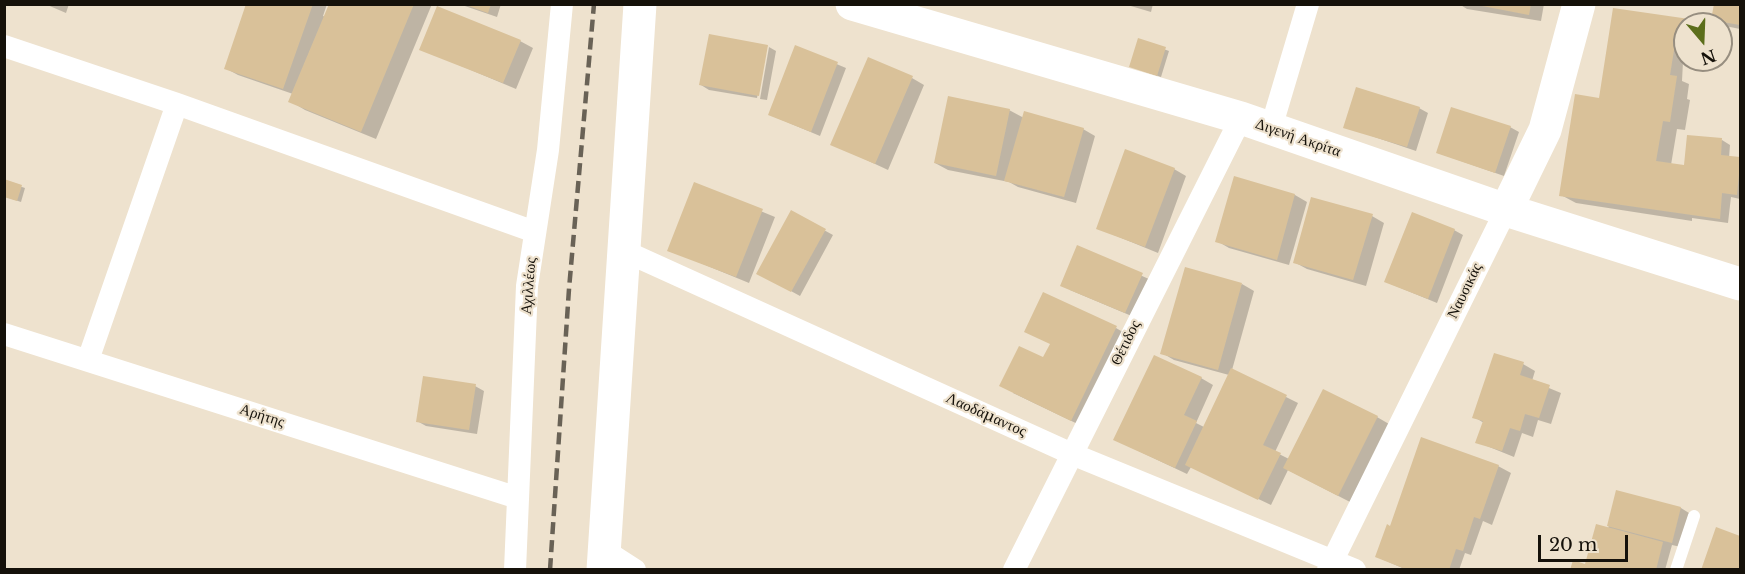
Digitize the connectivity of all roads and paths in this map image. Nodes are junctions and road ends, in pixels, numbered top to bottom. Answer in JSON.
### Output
{"nodes":[{"id":1,"x":561,"y":4,"type":"edge"},
{"id":2,"x":640,"y":4,"type":"edge"},
{"id":3,"x":852,"y":4,"type":"edge"},
{"id":4,"x":1308,"y":4,"type":"edge"},
{"id":5,"x":1579,"y":4,"type":"edge"},
{"id":6,"x":4,"y":46,"type":"edge"},
{"id":7,"x":177,"y":104,"type":"junction"},
{"id":8,"x":1256,"y":123,"type":"junction"},
{"id":9,"x":1506,"y":210,"type":"junction"},
{"id":10,"x":535,"y":232,"type":"junction"},
{"id":11,"x":621,"y":250,"type":"junction"},
{"id":12,"x":1740,"y":284,"type":"edge"},
{"id":13,"x":4,"y":334,"type":"edge"},
{"id":14,"x":88,"y":360,"type":"junction"},
{"id":15,"x":1072,"y":454,"type":"junction"},
{"id":16,"x":518,"y":498,"type":"junction"},
{"id":17,"x":1694,"y":516,"type":"dead end"},
{"id":18,"x":603,"y":560,"type":"edge"},
{"id":19,"x":1330,"y":565,"type":"edge"},
{"id":20,"x":515,"y":570,"type":"edge"},
{"id":21,"x":635,"y":570,"type":"edge"},
{"id":22,"x":1014,"y":570,"type":"edge"},
{"id":23,"x":1355,"y":570,"type":"edge"},
{"id":24,"x":1676,"y":570,"type":"edge"}],
"edges":[{"from":1,"to":10,"type":"street","name":"Αχιλλέως"},
{"from":2,"to":11,"type":"street"},
{"from":3,"to":8,"type":"street","name":"Διγενή Ακρίτα"},
{"from":4,"to":8,"type":"street","name":"Θέτιδος"},
{"from":5,"to":9,"type":"street","name":"Ναυσικάς"},
{"from":6,"to":7,"type":"street"},
{"from":7,"to":10,"type":"street"},
{"from":7,"to":14,"type":"street"},
{"from":8,"to":9,"type":"street","name":"Διγενή Ακρίτα"},
{"from":8,"to":15,"type":"street","name":"Θέτιδος"},
{"from":9,"to":12,"type":"street","name":"Διγενή Ακρίτα"},
{"from":9,"to":19,"type":"street","name":"Ναυσικάς"},
{"from":10,"to":16,"type":"street","name":"Αχιλλέως"},
{"from":11,"to":15,"type":"street","name":"Λαοδάμαντος"},
{"from":11,"to":18,"type":"street"},
{"from":13,"to":14,"type":"street","name":"Αρήτης"},
{"from":14,"to":16,"type":"street","name":"Αρήτης"},
{"from":15,"to":19,"type":"street","name":"Λαοδάμαντος"},
{"from":15,"to":22,"type":"street","name":"Θέτιδος"},
{"from":16,"to":20,"type":"street","name":"Αχιλλέως"},
{"from":17,"to":24,"type":"lane"},
{"from":18,"to":21,"type":"street"},
{"from":19,"to":23,"type":"street","name":"Λαοδάμαντος"}]}
